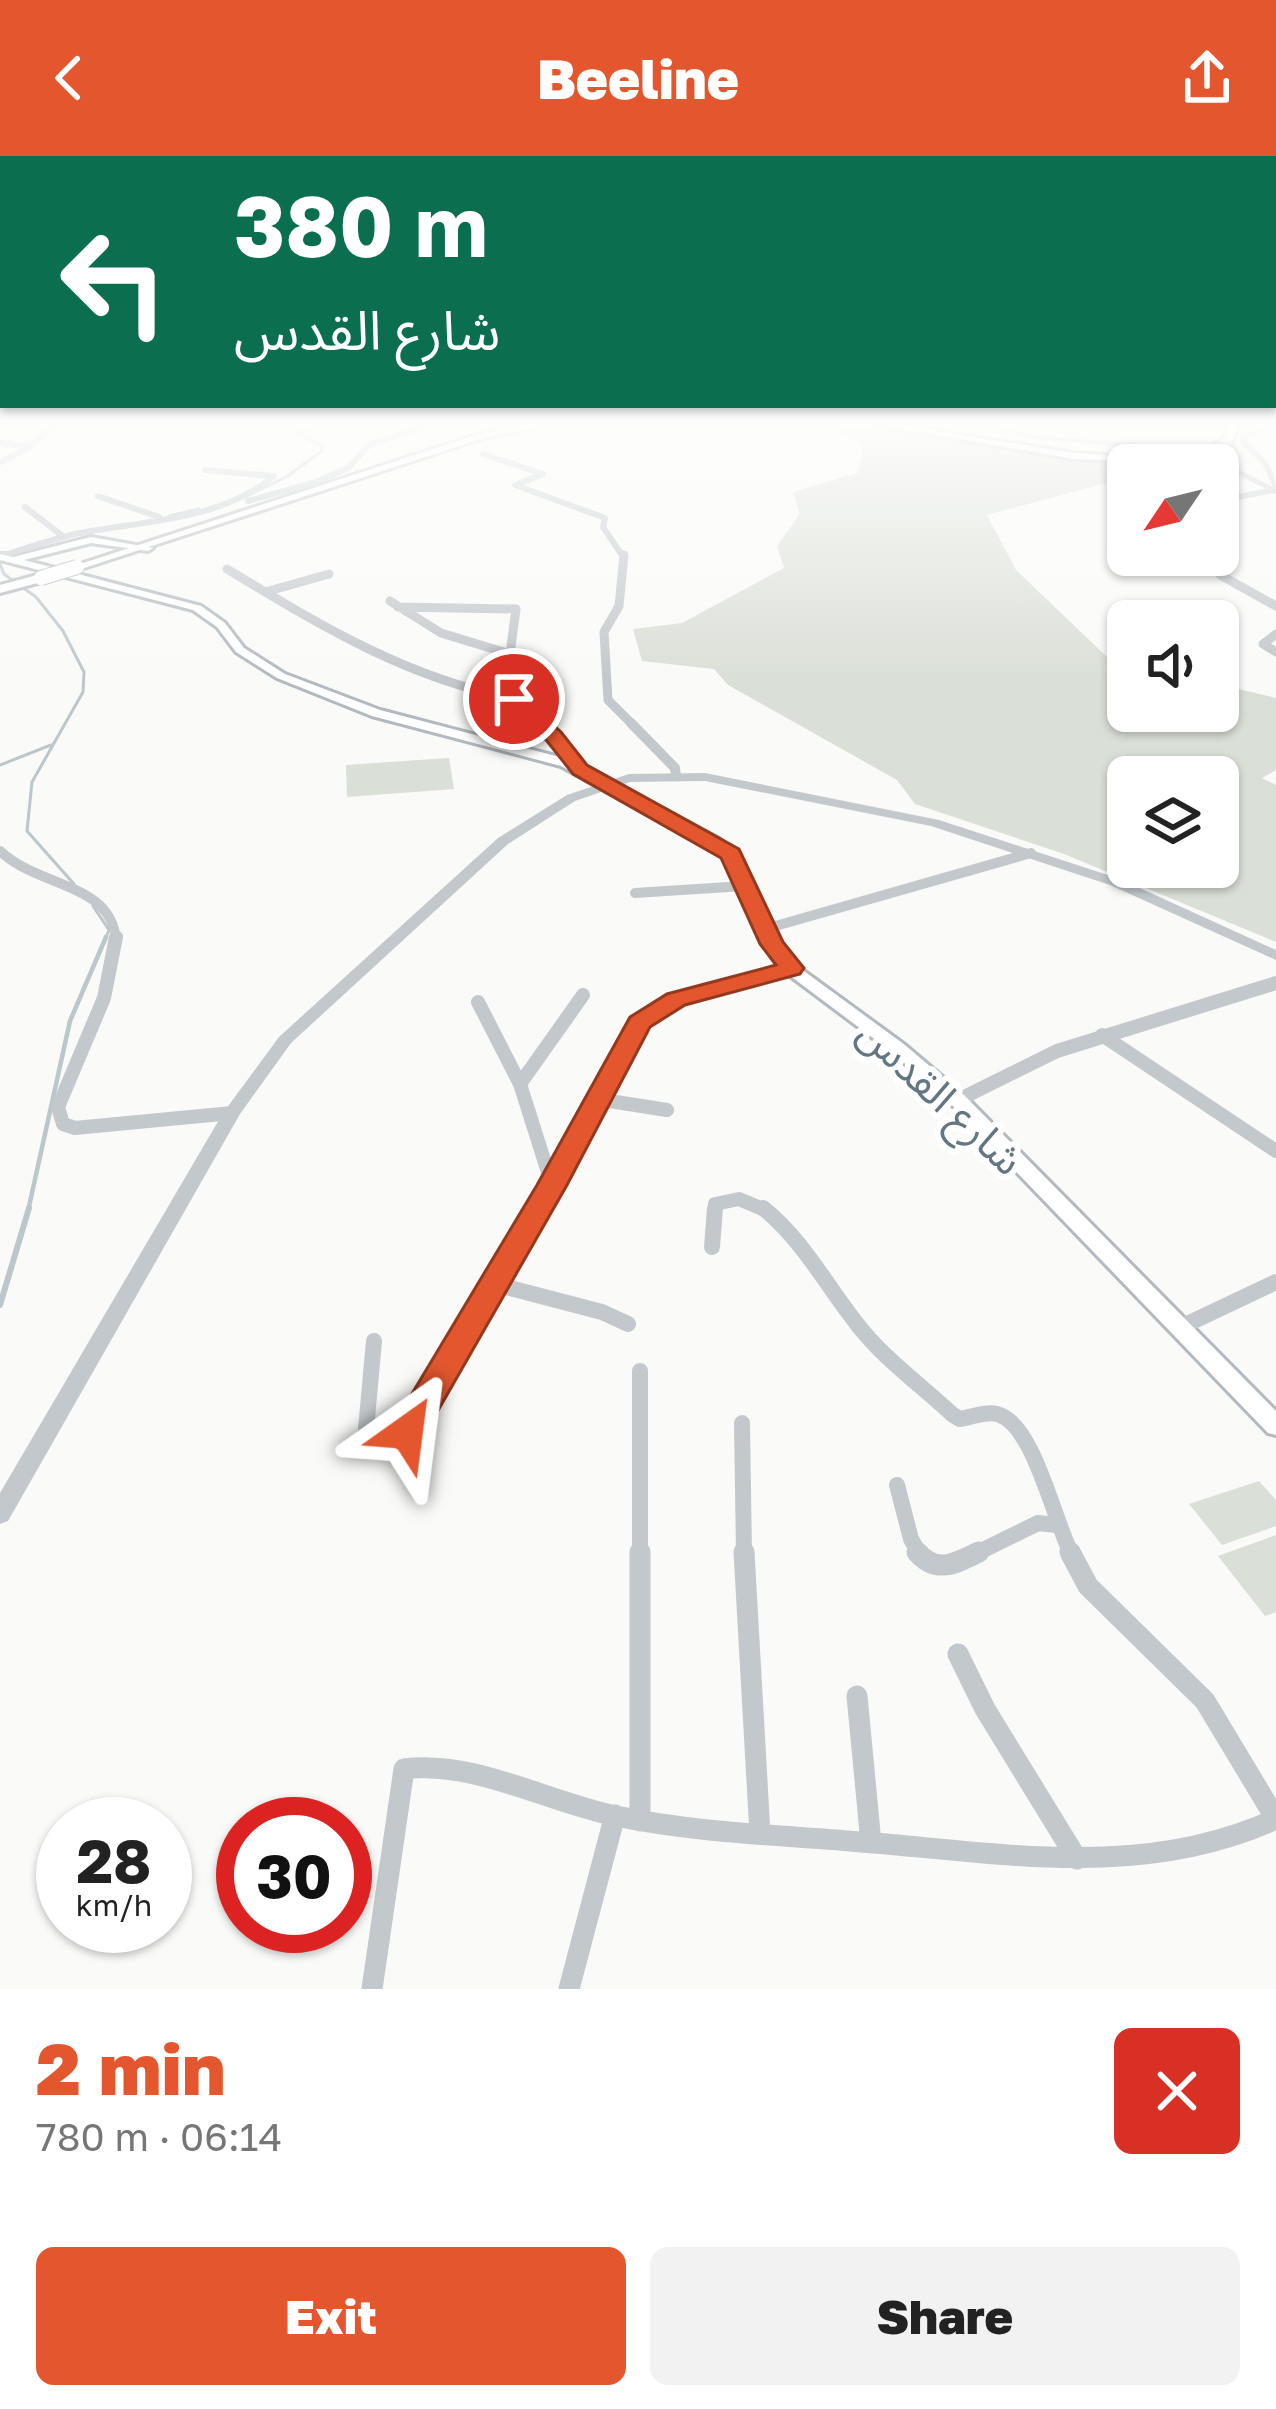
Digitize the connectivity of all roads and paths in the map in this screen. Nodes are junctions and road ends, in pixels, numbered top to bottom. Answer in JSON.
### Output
{"nodes":[{"id":1,"x":28,"y":510,"type":"edge"},
{"id":2,"x":137,"y":510,"type":"edge"},
{"id":3,"x":209,"y":510,"type":"edge"},
{"id":4,"x":262,"y":510,"type":"edge"},
{"id":5,"x":582,"y":510,"type":"edge"},
{"id":6,"x":164,"y":519,"type":"junction"},
{"id":7,"x":64,"y":537,"type":"junction"},
{"id":8,"x":148,"y":548,"type":"junction"},
{"id":9,"x":0,"y":557,"type":"edge"},
{"id":10,"x":16,"y":559,"type":"junction"},
{"id":11,"x":226,"y":569,"type":"dead end"},
{"id":12,"x":329,"y":574,"type":"dead end"},
{"id":13,"x":1222,"y":576,"type":"edge"},
{"id":14,"x":0,"y":589,"type":"edge"},
{"id":15,"x":265,"y":592,"type":"junction"},
{"id":16,"x":1276,"y":606,"type":"edge"},
{"id":17,"x":1276,"y":634,"type":"edge"},
{"id":18,"x":1276,"y":652,"type":"edge"},
{"id":19,"x":510,"y":654,"type":"junction"},
{"id":20,"x":514,"y":699,"type":"junction"},
{"id":21,"x":580,"y":770,"type":"junction"},
{"id":22,"x":676,"y":776,"type":"junction"},
{"id":23,"x":608,"y":784,"type":"junction"},
{"id":24,"x":0,"y":851,"type":"edge"},
{"id":25,"x":1031,"y":853,"type":"junction"},
{"id":26,"x":744,"y":886,"type":"junction"},
{"id":27,"x":635,"y":892,"type":"dead end"},
{"id":28,"x":765,"y":929,"type":"junction"},
{"id":29,"x":1276,"y":956,"type":"edge"},
{"id":30,"x":791,"y":968,"type":"junction"},
{"id":31,"x":1276,"y":983,"type":"edge"},
{"id":32,"x":583,"y":995,"type":"dead end"},
{"id":33,"x":478,"y":1002,"type":"dead end"},
{"id":34,"x":1102,"y":1035,"type":"junction"},
{"id":35,"x":520,"y":1084,"type":"junction"},
{"id":36,"x":597,"y":1099,"type":"junction"},
{"id":37,"x":958,"y":1100,"type":"junction"},
{"id":38,"x":667,"y":1110,"type":"dead end"},
{"id":39,"x":232,"y":1113,"type":"junction"},
{"id":40,"x":1276,"y":1151,"type":"edge"},
{"id":41,"x":552,"y":1185,"type":"junction"},
{"id":42,"x":712,"y":1247,"type":"dead end"},
{"id":43,"x":1276,"y":1282,"type":"edge"},
{"id":44,"x":495,"y":1285,"type":"junction"},
{"id":45,"x":628,"y":1324,"type":"dead end"},
{"id":46,"x":1181,"y":1328,"type":"junction"},
{"id":47,"x":374,"y":1341,"type":"dead end"},
{"id":48,"x":640,"y":1371,"type":"dead end"},
{"id":49,"x":742,"y":1423,"type":"dead end"},
{"id":50,"x":1276,"y":1426,"type":"edge"},
{"id":51,"x":897,"y":1485,"type":"dead end"},
{"id":52,"x":0,"y":1514,"type":"edge"},
{"id":53,"x":1056,"y":1526,"type":"junction"},
{"id":54,"x":958,"y":1654,"type":"dead end"},
{"id":55,"x":857,"y":1696,"type":"dead end"},
{"id":56,"x":628,"y":1818,"type":"junction"},
{"id":57,"x":1276,"y":1819,"type":"edge"},
{"id":58,"x":760,"y":1834,"type":"junction"},
{"id":59,"x":871,"y":1843,"type":"junction"},
{"id":60,"x":1077,"y":1859,"type":"junction"},
{"id":61,"x":372,"y":1989,"type":"edge"},
{"id":62,"x":569,"y":1989,"type":"edge"}],
"edges":[{"from":1,"to":7,"type":"street"},
{"from":2,"to":6,"type":"street"},
{"from":3,"to":6,"type":"street"},
{"from":4,"to":8,"type":"main road"},
{"from":5,"to":22,"type":"street"},
{"from":6,"to":7,"type":"street"},
{"from":7,"to":9,"type":"street"},
{"from":8,"to":10,"type":"main road"},
{"from":8,"to":14,"type":"main road","bridge":true},
{"from":9,"to":10,"type":"main road"},
{"from":10,"to":21,"type":"main road","name":"شارع القدس"},
{"from":11,"to":15,"type":"street"},
{"from":12,"to":15,"type":"street"},
{"from":13,"to":16,"type":"street"},
{"from":15,"to":20,"type":"street"},
{"from":17,"to":18,"type":"street"},
{"from":19,"to":19,"type":"street"},
{"from":19,"to":20,"type":"street"},
{"from":20,"to":21,"type":"street"},
{"from":21,"to":23,"type":"main road","name":"شارع القدس"},
{"from":22,"to":23,"type":"street"},
{"from":22,"to":25,"type":"street"},
{"from":23,"to":26,"type":"main road","name":"شارع القدس"},
{"from":23,"to":39,"type":"street"},
{"from":24,"to":39,"type":"street"},
{"from":25,"to":28,"type":"street"},
{"from":25,"to":29,"type":"street"},
{"from":26,"to":27,"type":"street"},
{"from":26,"to":28,"type":"main road","name":"شارع القدس"},
{"from":28,"to":30,"type":"main road","name":"شارع القدس"},
{"from":30,"to":36,"type":"street"},
{"from":30,"to":37,"type":"main road","name":"شارع القدس"},
{"from":31,"to":34,"type":"street"},
{"from":32,"to":35,"type":"street"},
{"from":33,"to":35,"type":"street"},
{"from":34,"to":37,"type":"street"},
{"from":34,"to":40,"type":"street"},
{"from":35,"to":41,"type":"street"},
{"from":36,"to":38,"type":"street"},
{"from":36,"to":41,"type":"street"},
{"from":37,"to":46,"type":"main road","name":"شارع القدس"},
{"from":39,"to":52,"type":"street"},
{"from":41,"to":44,"type":"street"},
{"from":42,"to":53,"type":"street"},
{"from":43,"to":46,"type":"street"},
{"from":44,"to":45,"type":"street"},
{"from":44,"to":47,"type":"street"},
{"from":46,"to":50,"type":"main road","name":"شارع القدس"},
{"from":48,"to":56,"type":"street"},
{"from":49,"to":58,"type":"street"},
{"from":51,"to":53,"type":"street"},
{"from":53,"to":57,"type":"street"},
{"from":54,"to":60,"type":"street"},
{"from":55,"to":59,"type":"street"},
{"from":56,"to":58,"type":"street"},
{"from":56,"to":61,"type":"street"},
{"from":56,"to":62,"type":"street"},
{"from":57,"to":60,"type":"street"},
{"from":58,"to":59,"type":"street"},
{"from":59,"to":60,"type":"street"}]}
